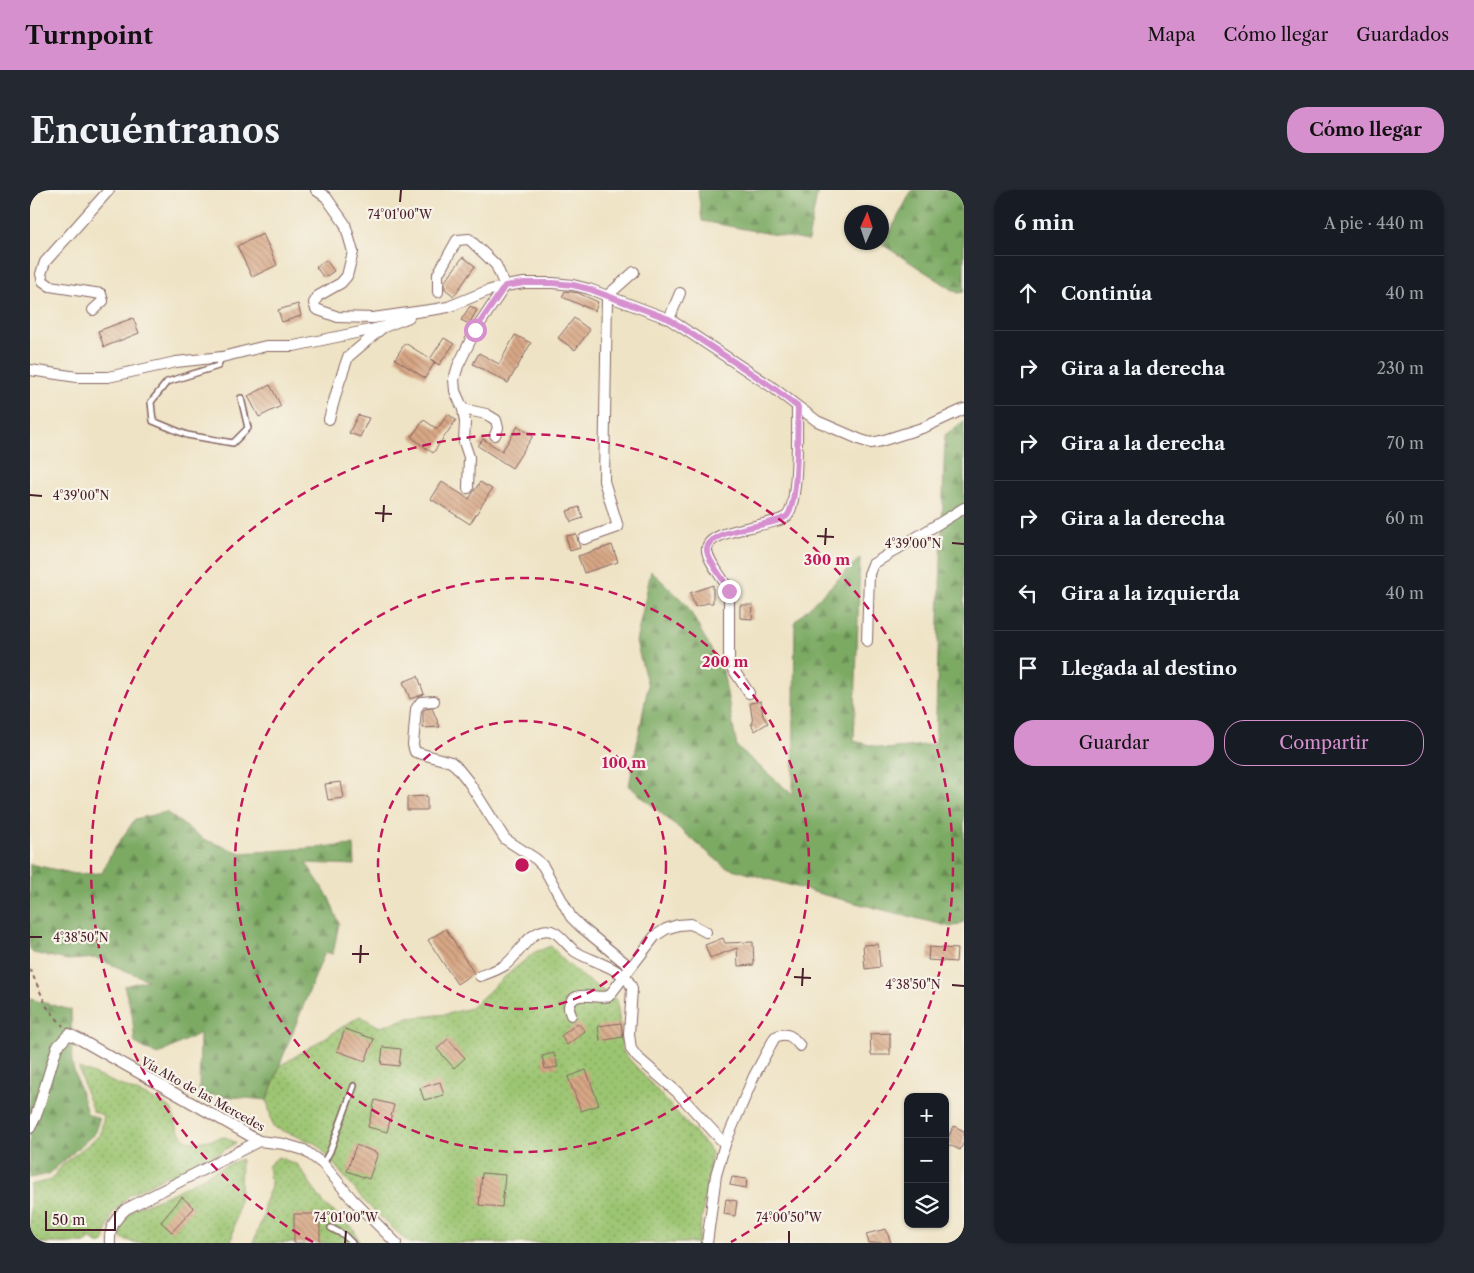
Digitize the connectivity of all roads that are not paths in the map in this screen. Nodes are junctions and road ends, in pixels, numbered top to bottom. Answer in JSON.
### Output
{"nodes":[{"id":1,"x":109,"y":190,"type":"edge"},
{"id":2,"x":316,"y":190,"type":"edge"},
{"id":3,"x":634,"y":272,"type":"dead end"},
{"id":4,"x":505,"y":286,"type":"junction"},
{"id":5,"x":438,"y":292,"type":"dead end"},
{"id":6,"x":680,"y":293,"type":"dead end"},
{"id":7,"x":607,"y":296,"type":"junction"},
{"id":8,"x":93,"y":310,"type":"dead end"},
{"id":9,"x":428,"y":310,"type":"junction"},
{"id":10,"x":669,"y":319,"type":"junction"},
{"id":11,"x":384,"y":326,"type":"junction"},
{"id":12,"x":222,"y":356,"type":"junction"},
{"id":13,"x":30,"y":370,"type":"edge"},
{"id":14,"x":241,"y":398,"type":"dead end"},
{"id":15,"x":798,"y":407,"type":"junction"},
{"id":16,"x":463,"y":409,"type":"junction"},
{"id":17,"x":964,"y":409,"type":"edge"},
{"id":18,"x":329,"y":419,"type":"dead end"},
{"id":19,"x":496,"y":435,"type":"dead end"},
{"id":20,"x":468,"y":488,"type":"dead end"},
{"id":21,"x":964,"y":508,"type":"edge"},
{"id":22,"x":584,"y":539,"type":"dead end"},
{"id":23,"x":867,"y":641,"type":"dead end"},
{"id":24,"x":749,"y":693,"type":"dead end"},
{"id":25,"x":434,"y":701,"type":"dead end"},
{"id":26,"x":706,"y":932,"type":"dead end"},
{"id":27,"x":627,"y":971,"type":"junction"},
{"id":28,"x":480,"y":976,"type":"dead end"},
{"id":29,"x":571,"y":1015,"type":"dead end"},
{"id":30,"x":800,"y":1046,"type":"dead end"},
{"id":31,"x":354,"y":1086,"type":"dead end"},
{"id":32,"x":30,"y":1128,"type":"edge"},
{"id":33,"x":259,"y":1141,"type":"junction"},
{"id":34,"x":725,"y":1144,"type":"junction"},
{"id":35,"x":323,"y":1164,"type":"junction"},
{"id":36,"x":331,"y":1228,"type":"dead end"},
{"id":37,"x":393,"y":1242,"type":"edge"},
{"id":38,"x":110,"y":1243,"type":"edge"},
{"id":39,"x":352,"y":1243,"type":"edge"},
{"id":40,"x":707,"y":1243,"type":"edge"}],
"edges":[{"from":1,"to":8,"type":"street"},
{"from":2,"to":9,"type":"street"},
{"from":3,"to":7,"type":"street"},
{"from":4,"to":5,"type":"street"},
{"from":4,"to":7,"type":"street"},
{"from":4,"to":9,"type":"street"},
{"from":4,"to":16,"type":"street"},
{"from":6,"to":10,"type":"street"},
{"from":7,"to":10,"type":"street"},
{"from":7,"to":22,"type":"street"},
{"from":9,"to":11,"type":"street"},
{"from":10,"to":15,"type":"street"},
{"from":11,"to":12,"type":"street"},
{"from":11,"to":18,"type":"street"},
{"from":12,"to":13,"type":"street"},
{"from":12,"to":14,"type":"lane"},
{"from":15,"to":17,"type":"street"},
{"from":15,"to":24,"type":"street"},
{"from":16,"to":19,"type":"street"},
{"from":16,"to":20,"type":"street"},
{"from":21,"to":23,"type":"street"},
{"from":25,"to":27,"type":"street"},
{"from":26,"to":27,"type":"street"},
{"from":27,"to":28,"type":"street"},
{"from":27,"to":29,"type":"street"},
{"from":27,"to":34,"type":"street"},
{"from":30,"to":34,"type":"street"},
{"from":31,"to":35,"type":"lane"},
{"from":32,"to":33,"type":"street","name":"Vía Alto de las Mercedes"},
{"from":33,"to":35,"type":"street","name":"Vía Alto de las Mercedes"},
{"from":33,"to":38,"type":"street"},
{"from":34,"to":40,"type":"street"},
{"from":35,"to":37,"type":"street","name":"Vía Alto de las Mercedes"},
{"from":36,"to":39,"type":"lane"}]}
